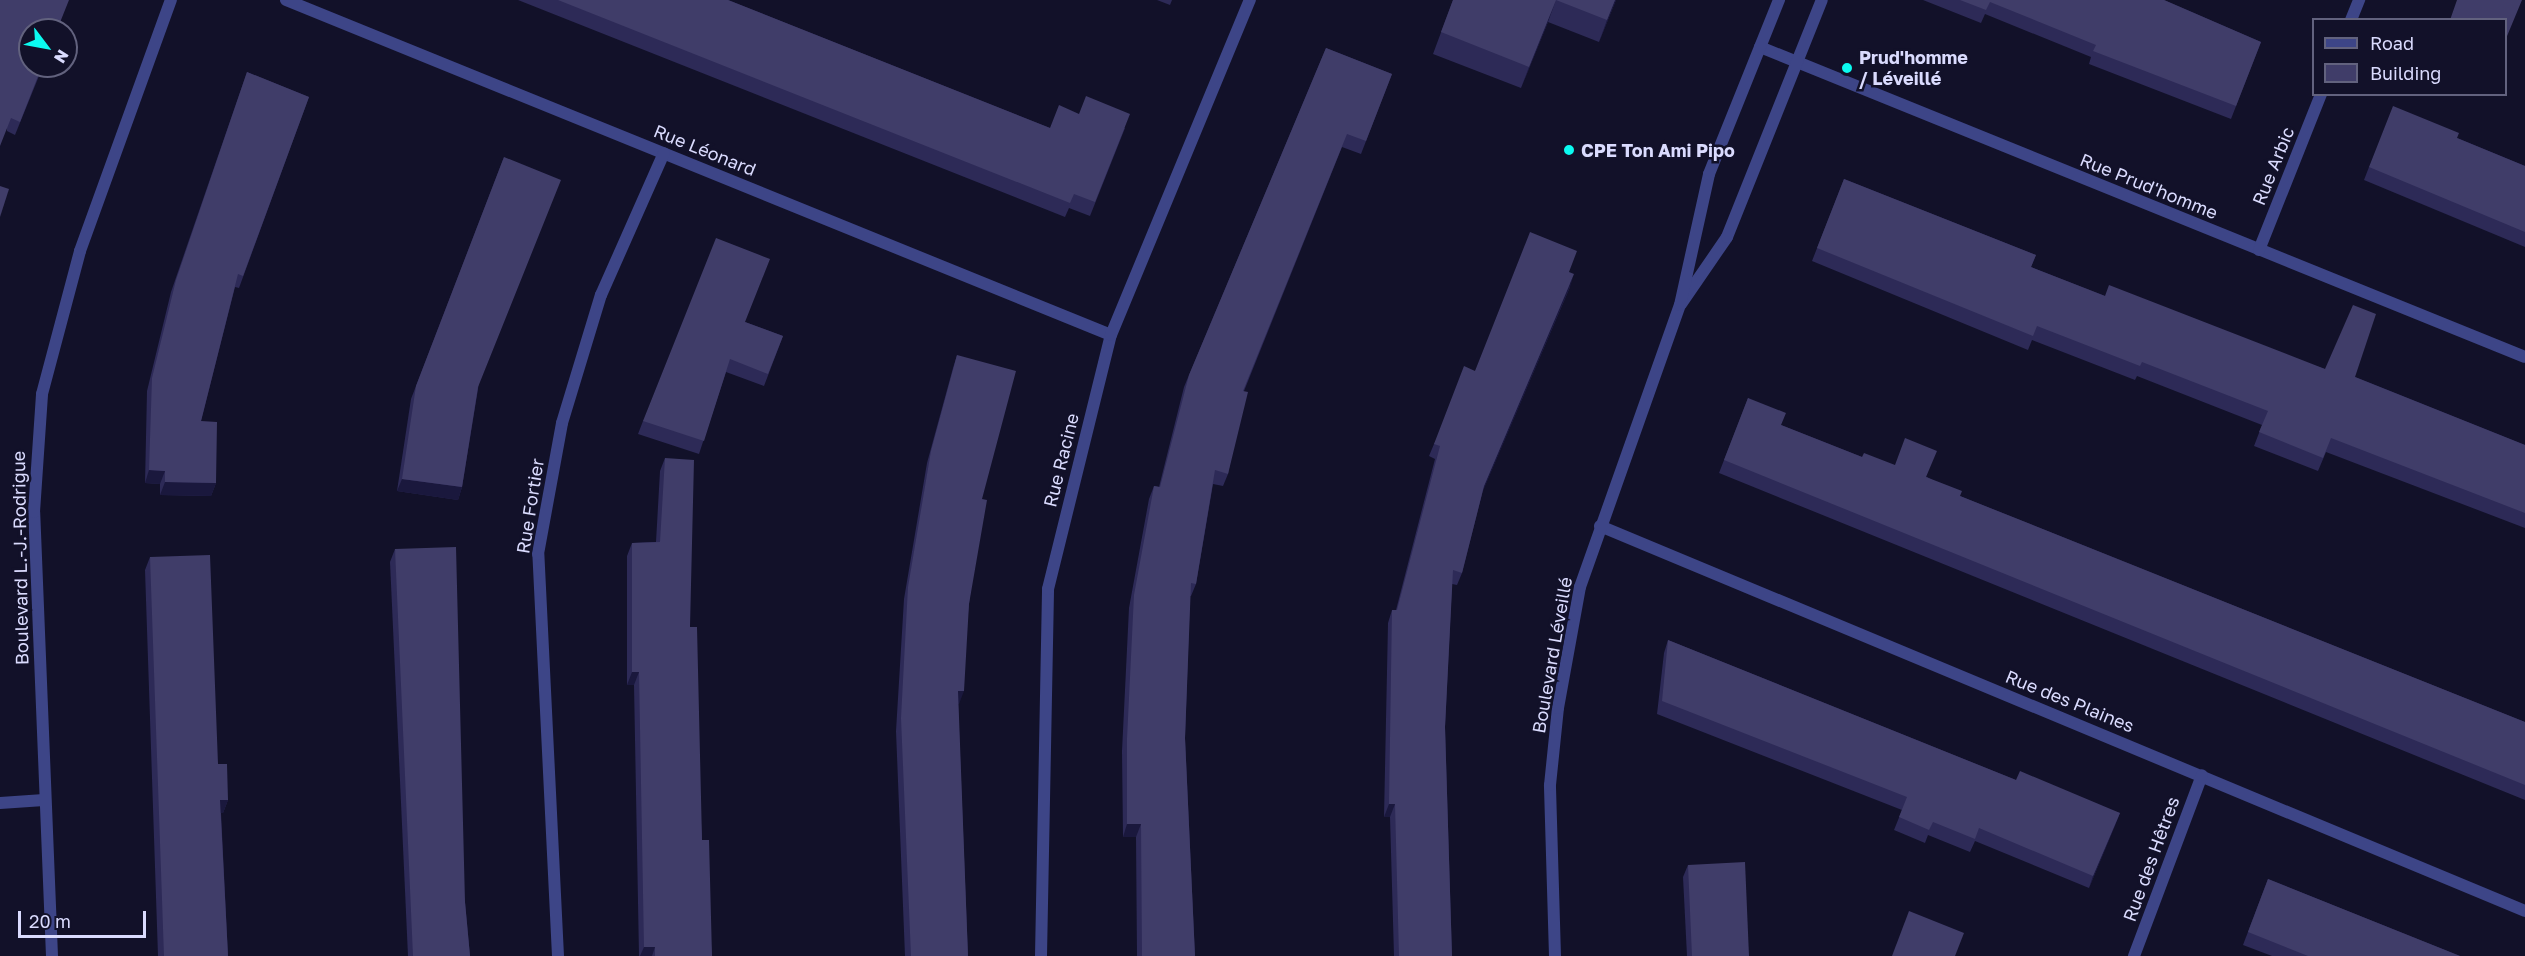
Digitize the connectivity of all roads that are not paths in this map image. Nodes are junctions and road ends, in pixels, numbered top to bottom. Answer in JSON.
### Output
{"nodes":[{"id":1,"x":171,"y":0,"type":"edge"},
{"id":2,"x":285,"y":0,"type":"edge"},
{"id":3,"x":1250,"y":0,"type":"edge"},
{"id":4,"x":1779,"y":0,"type":"edge"},
{"id":5,"x":1822,"y":0,"type":"edge"},
{"id":6,"x":2359,"y":0,"type":"edge"},
{"id":7,"x":2352,"y":18,"type":"edge"},
{"id":8,"x":1760,"y":47,"type":"junction"},
{"id":9,"x":1797,"y":63,"type":"junction"},
{"id":10,"x":2320,"y":96,"type":"edge"},
{"id":11,"x":664,"y":153,"type":"junction"},
{"id":12,"x":2259,"y":250,"type":"junction"},
{"id":13,"x":1680,"y":305,"type":"junction"},
{"id":14,"x":1111,"y":335,"type":"junction"},
{"id":15,"x":2525,"y":357,"type":"edge"},
{"id":16,"x":1600,"y":526,"type":"junction"},
{"id":17,"x":2202,"y":774,"type":"junction"},
{"id":18,"x":44,"y":800,"type":"junction"},
{"id":19,"x":0,"y":803,"type":"edge"},
{"id":20,"x":2525,"y":911,"type":"edge"},
{"id":21,"x":52,"y":956,"type":"edge"},
{"id":22,"x":558,"y":956,"type":"edge"},
{"id":23,"x":1041,"y":956,"type":"edge"},
{"id":24,"x":1555,"y":956,"type":"edge"},
{"id":25,"x":2134,"y":956,"type":"edge"}],
"edges":[{"from":1,"to":18,"type":"street","name":"Boulevard L.-J.-Rodrigue"},
{"from":2,"to":11,"type":"street","name":"Rue Léonard"},
{"from":3,"to":14,"type":"street","name":"Rue Racine"},
{"from":4,"to":8,"type":"street","name":"Boulevard Léveillé"},
{"from":5,"to":9,"type":"street","name":"Boulevard Léveillé"},
{"from":6,"to":7,"type":"street"},
{"from":8,"to":9,"type":"street","name":"Rue Prud'homme"},
{"from":8,"to":13,"type":"street","name":"Boulevard Léveillé"},
{"from":9,"to":12,"type":"street","name":"Rue Prud'homme"},
{"from":9,"to":13,"type":"street","name":"Boulevard Léveillé"},
{"from":10,"to":12,"type":"street","name":"Rue Arbic"},
{"from":11,"to":14,"type":"street","name":"Rue Léonard"},
{"from":11,"to":22,"type":"street","name":"Rue Fortier"},
{"from":12,"to":15,"type":"street","name":"Rue Prud'homme"},
{"from":13,"to":16,"type":"street","name":"Boulevard Léveillé"},
{"from":14,"to":23,"type":"street","name":"Rue Racine"},
{"from":16,"to":17,"type":"street","name":"Rue des Plaines"},
{"from":16,"to":24,"type":"street","name":"Boulevard Léveillé"},
{"from":17,"to":20,"type":"street","name":"Rue des Plaines"},
{"from":17,"to":25,"type":"street","name":"Rue des Hêtres"},
{"from":18,"to":19,"type":"street"},
{"from":18,"to":21,"type":"street","name":"Boulevard L.-J.-Rodrigue"}]}
